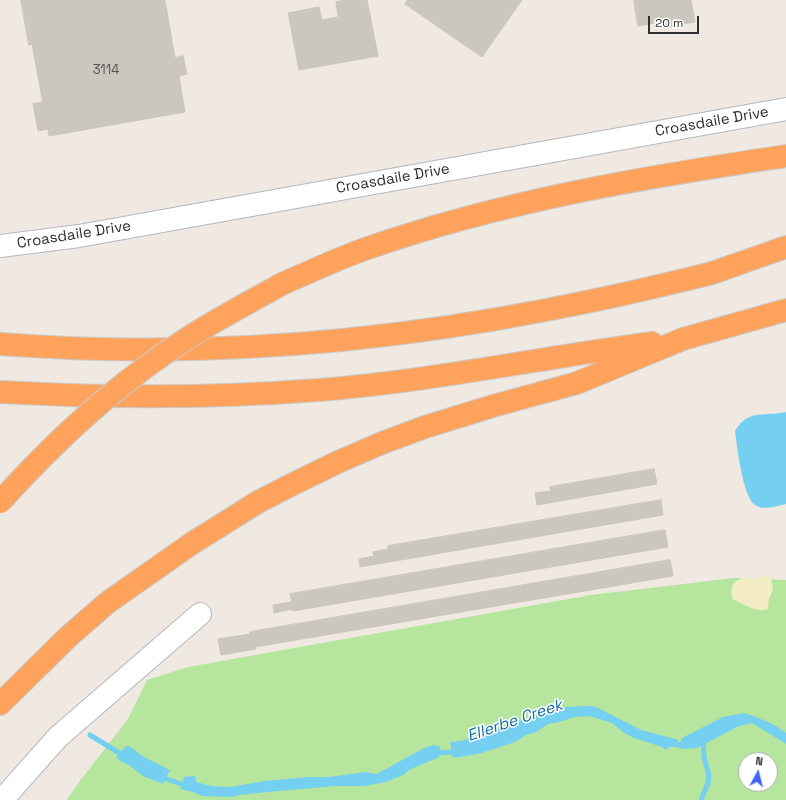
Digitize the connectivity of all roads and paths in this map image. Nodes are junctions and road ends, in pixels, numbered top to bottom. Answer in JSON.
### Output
{"nodes":[{"id":1,"x":786,"y":109,"type":"edge"},
{"id":2,"x":786,"y":156,"type":"edge"},
{"id":3,"x":0,"y":246,"type":"edge"},
{"id":4,"x":786,"y":246,"type":"edge"},
{"id":5,"x":786,"y":310,"type":"edge"},
{"id":6,"x":683,"y":339,"type":"junction"},
{"id":7,"x":0,"y":344,"type":"edge"},
{"id":8,"x":0,"y":392,"type":"edge"},
{"id":9,"x":0,"y":502,"type":"edge"},
{"id":10,"x":200,"y":614,"type":"dead end"},
{"id":11,"x":0,"y":704,"type":"edge"},
{"id":12,"x":2,"y":800,"type":"edge"}],
"edges":[{"from":1,"to":3,"type":"street","name":"Croasdaile Drive"},
{"from":2,"to":9,"type":"highway","bridge":true},
{"from":4,"to":7,"type":"highway"},
{"from":5,"to":6,"type":"highway"},
{"from":6,"to":8,"type":"highway"},
{"from":6,"to":11,"type":"highway"},
{"from":10,"to":12,"type":"street"}]}
